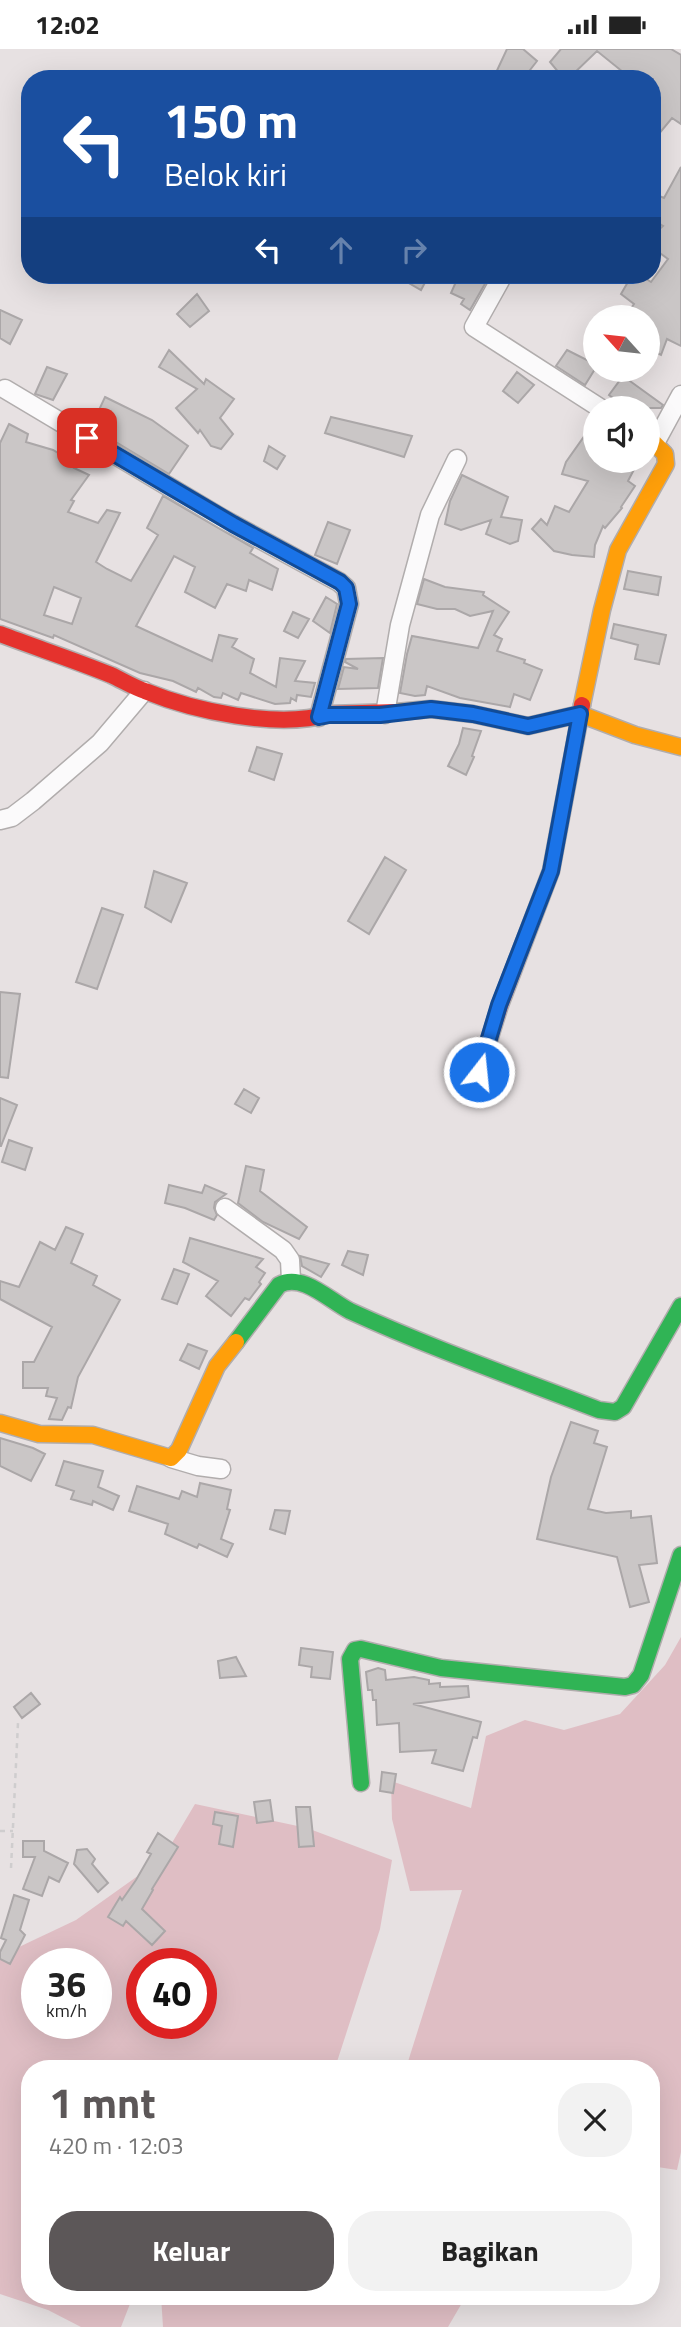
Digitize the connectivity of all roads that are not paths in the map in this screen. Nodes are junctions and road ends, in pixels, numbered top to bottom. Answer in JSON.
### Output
{"nodes":[{"id":1,"x":498,"y":284,"type":"edge"},
{"id":2,"x":5,"y":389,"type":"dead end"},
{"id":3,"x":681,"y":395,"type":"edge"},
{"id":4,"x":583,"y":397,"type":"edge"},
{"id":5,"x":660,"y":426,"type":"edge"},
{"id":6,"x":660,"y":448,"type":"edge"},
{"id":7,"x":457,"y":459,"type":"dead end"},
{"id":8,"x":0,"y":634,"type":"edge"},
{"id":9,"x":144,"y":691,"type":"junction"},
{"id":10,"x":385,"y":714,"type":"junction"},
{"id":11,"x":580,"y":714,"type":"junction"},
{"id":12,"x":319,"y":717,"type":"junction"},
{"id":13,"x":681,"y":747,"type":"edge"},
{"id":14,"x":0,"y":820,"type":"edge"},
{"id":15,"x":479,"y":1072,"type":"dead end"},
{"id":16,"x":225,"y":1208,"type":"dead end"},
{"id":17,"x":291,"y":1280,"type":"junction"},
{"id":18,"x":681,"y":1306,"type":"edge"},
{"id":19,"x":0,"y":1423,"type":"edge"},
{"id":20,"x":171,"y":1458,"type":"junction"},
{"id":21,"x":221,"y":1469,"type":"dead end"},
{"id":22,"x":681,"y":1555,"type":"edge"},
{"id":23,"x":361,"y":1783,"type":"dead end"}],
"edges":[{"from":1,"to":4,"type":"street"},
{"from":2,"to":12,"type":"street"},
{"from":3,"to":5,"type":"street"},
{"from":6,"to":11,"type":"street"},
{"from":7,"to":10,"type":"street"},
{"from":8,"to":9,"type":"street"},
{"from":9,"to":12,"type":"street"},
{"from":9,"to":14,"type":"street"},
{"from":10,"to":11,"type":"street"},
{"from":10,"to":12,"type":"street"},
{"from":11,"to":13,"type":"street"},
{"from":11,"to":15,"type":"street"},
{"from":16,"to":17,"type":"street"},
{"from":17,"to":18,"type":"street"},
{"from":17,"to":20,"type":"street"},
{"from":19,"to":20,"type":"street"},
{"from":20,"to":21,"type":"street"},
{"from":22,"to":23,"type":"street"}]}
